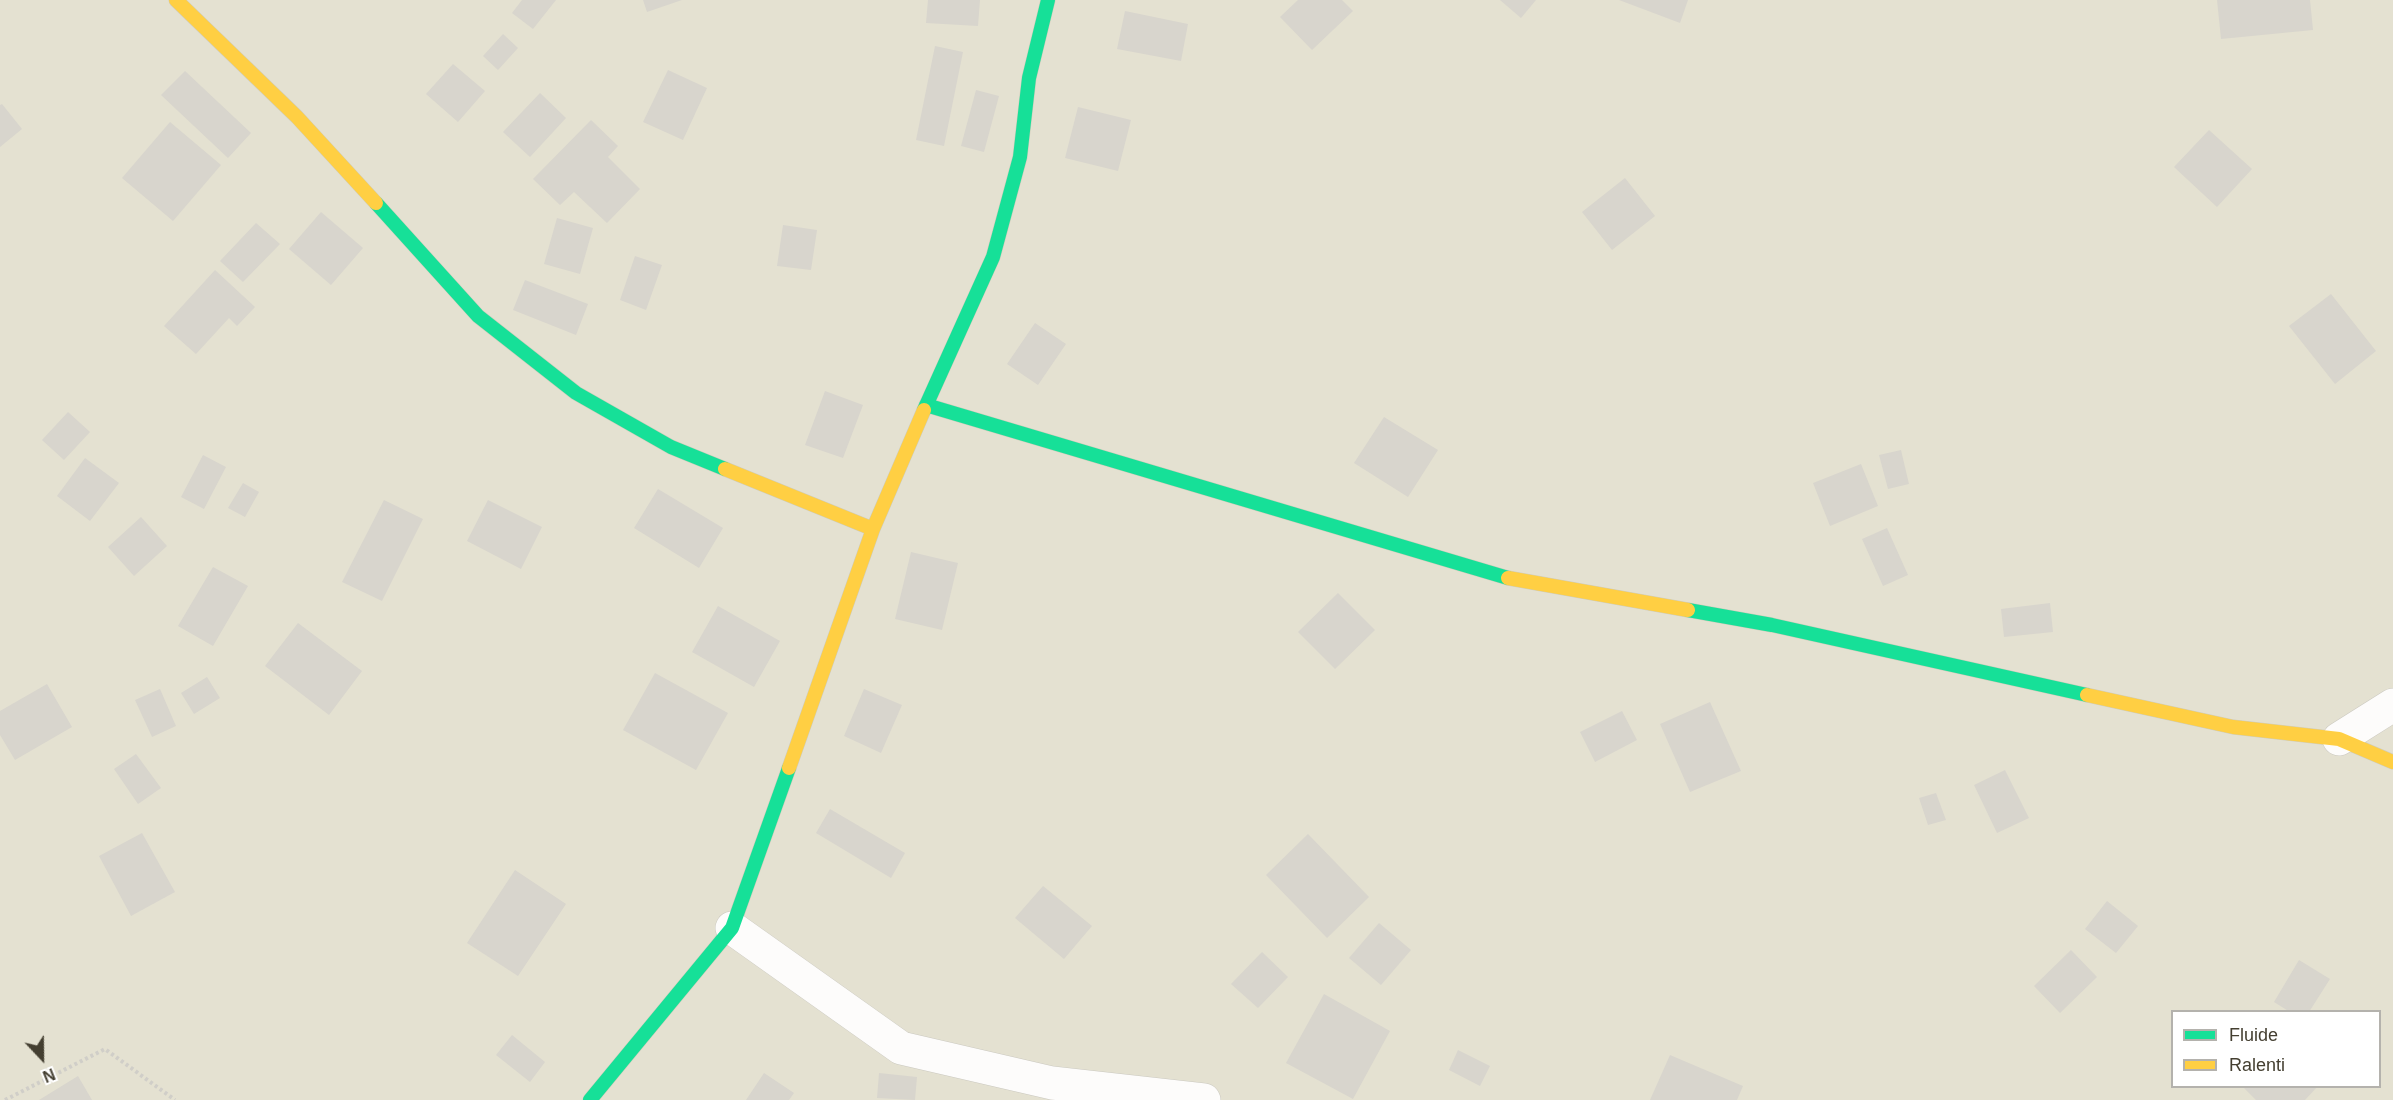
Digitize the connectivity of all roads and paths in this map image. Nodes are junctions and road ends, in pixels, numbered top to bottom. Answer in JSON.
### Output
{"nodes":[{"id":1,"x":176,"y":0,"type":"edge"},
{"id":2,"x":1048,"y":0,"type":"edge"},
{"id":3,"x":926,"y":405,"type":"junction"},
{"id":4,"x":873,"y":530,"type":"junction"},
{"id":5,"x":2393,"y":705,"type":"edge"},
{"id":6,"x":2339,"y":739,"type":"junction"},
{"id":7,"x":2393,"y":762,"type":"edge"},
{"id":8,"x":732,"y":928,"type":"junction"},
{"id":9,"x":5,"y":1100,"type":"edge"},
{"id":10,"x":175,"y":1100,"type":"edge"},
{"id":11,"x":590,"y":1100,"type":"edge"},
{"id":12,"x":1204,"y":1100,"type":"edge"}],
"edges":[{"from":1,"to":4,"type":"street"},
{"from":2,"to":3,"type":"street"},
{"from":3,"to":4,"type":"street"},
{"from":3,"to":6,"type":"street"},
{"from":4,"to":8,"type":"street"},
{"from":5,"to":6,"type":"street"},
{"from":6,"to":7,"type":"street"},
{"from":8,"to":11,"type":"street"},
{"from":8,"to":12,"type":"street"},
{"from":9,"to":10,"type":"path"}]}
